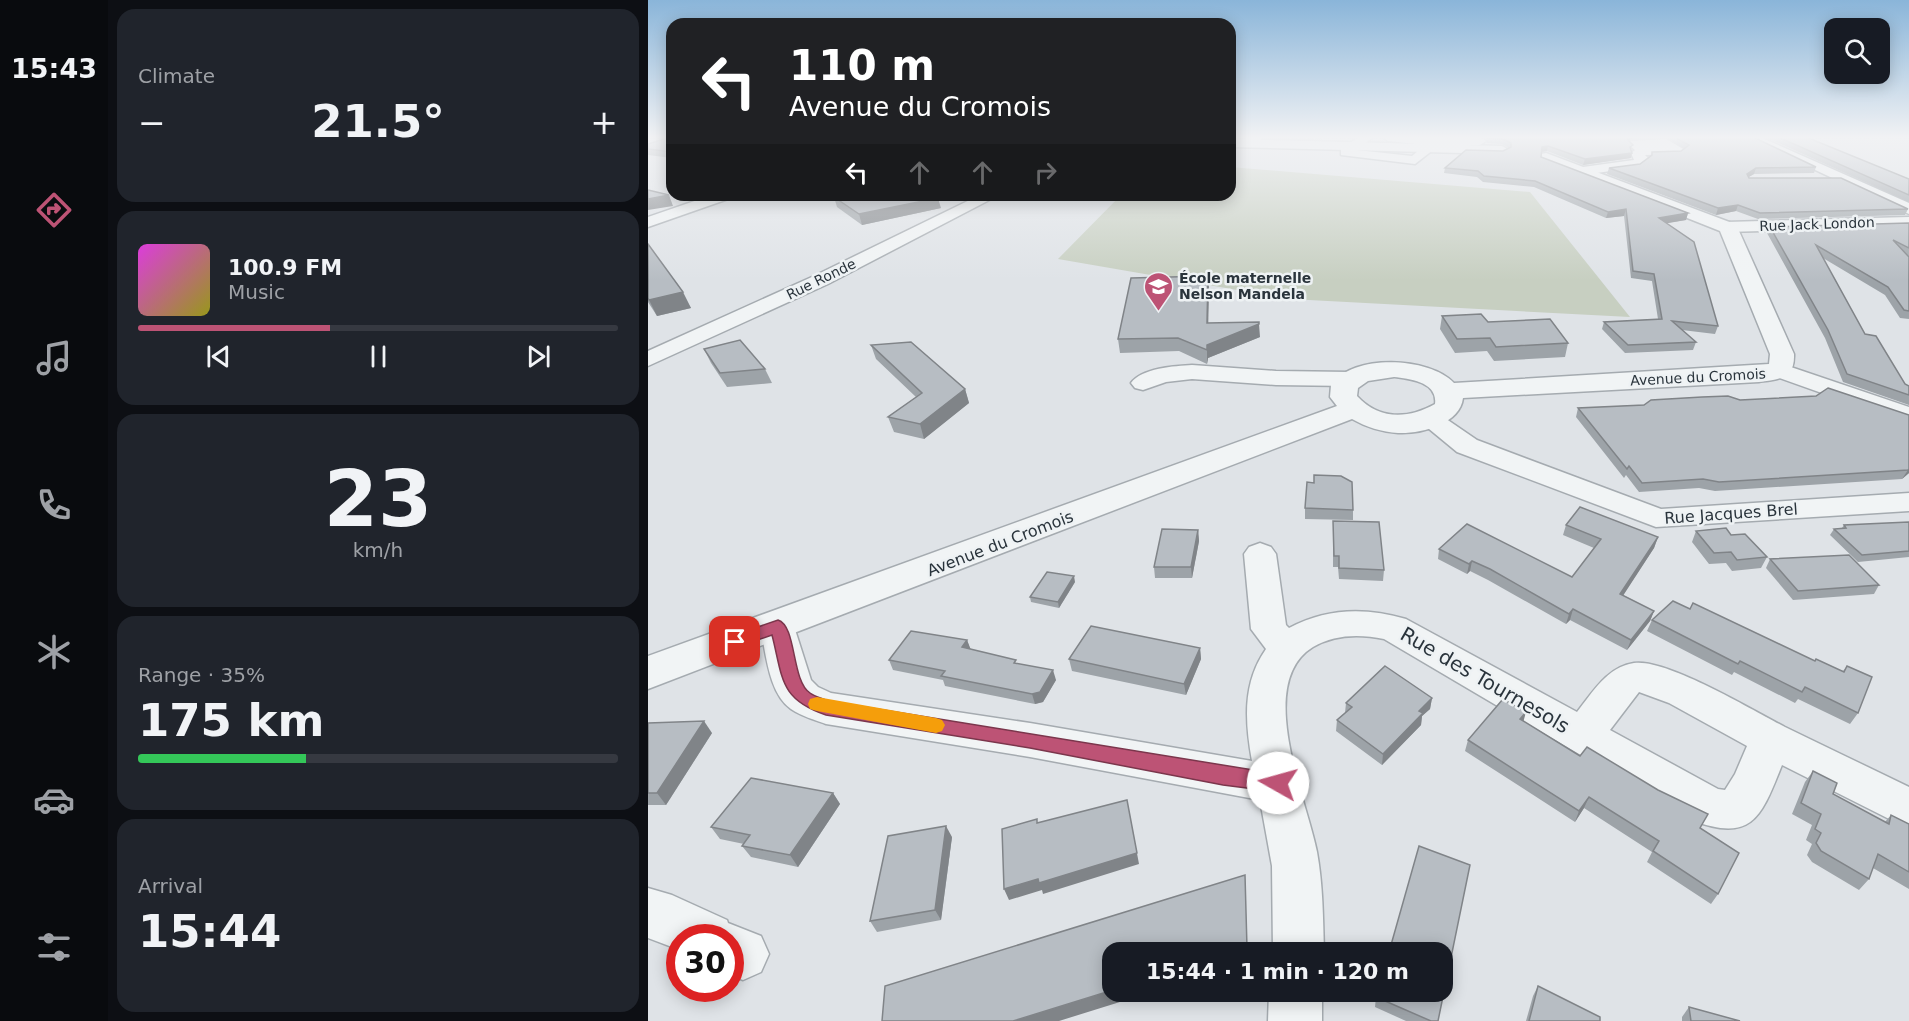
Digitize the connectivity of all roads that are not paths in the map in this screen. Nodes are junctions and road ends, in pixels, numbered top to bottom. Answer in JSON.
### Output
{"nodes":[{"id":1,"x":1618,"y":185,"type":"edge"},
{"id":2,"x":1857,"y":185,"type":"edge"},
{"id":3,"x":709,"y":201,"type":"edge"},
{"id":4,"x":980,"y":201,"type":"edge"},
{"id":5,"x":1909,"y":209,"type":"edge"},
{"id":6,"x":648,"y":222,"type":"edge"},
{"id":7,"x":1909,"y":222,"type":"edge"},
{"id":8,"x":1726,"y":227,"type":"junction"},
{"id":9,"x":648,"y":344,"type":"edge"},
{"id":10,"x":680,"y":345,"type":"junction"},
{"id":11,"x":648,"y":359,"type":"edge"},
{"id":12,"x":1779,"y":370,"type":"junction"},
{"id":13,"x":1143,"y":383,"type":"dead end"},
{"id":14,"x":1448,"y":391,"type":"junction"},
{"id":15,"x":1351,"y":394,"type":"junction"},
{"id":16,"x":1909,"y":416,"type":"edge"},
{"id":17,"x":1430,"y":419,"type":"junction"},
{"id":18,"x":1909,"y":502,"type":"edge"},
{"id":19,"x":1260,"y":554,"type":"dead end"},
{"id":20,"x":778,"y":626,"type":"junction"},
{"id":21,"x":1286,"y":648,"type":"junction"},
{"id":22,"x":648,"y":673,"type":"edge"},
{"id":23,"x":1582,"y":736,"type":"junction"},
{"id":24,"x":1771,"y":739,"type":"junction"},
{"id":25,"x":1278,"y":783,"type":"junction"},
{"id":26,"x":1909,"y":809,"type":"edge"},
{"id":27,"x":648,"y":913,"type":"edge"},
{"id":28,"x":680,"y":924,"type":"edge"},
{"id":29,"x":1298,"y":942,"type":"edge"},
{"id":30,"x":1296,"y":1002,"type":"edge"},
{"id":31,"x":1295,"y":1021,"type":"edge"}],
"edges":[{"from":1,"to":8,"type":"street"},
{"from":2,"to":5,"type":"street"},
{"from":3,"to":6,"type":"street"},
{"from":4,"to":10,"type":"street","name":"Rue Ronde"},
{"from":7,"to":8,"type":"street","name":"Rue Jack London"},
{"from":8,"to":12,"type":"street","name":"Avenue du Cromois"},
{"from":9,"to":10,"type":"street"},
{"from":10,"to":11,"type":"street","name":"Rue Ronde"},
{"from":12,"to":14,"type":"street","name":"Avenue du Cromois"},
{"from":12,"to":16,"type":"street"},
{"from":13,"to":15,"type":"street"},
{"from":14,"to":15,"type":"street","name":"Avenue du Cromois"},
{"from":14,"to":17,"type":"street"},
{"from":15,"to":17,"type":"street"},
{"from":15,"to":20,"type":"street","name":"Avenue du Cromois"},
{"from":17,"to":18,"type":"street","name":"Rue Jacques Brel"},
{"from":19,"to":21,"type":"street"},
{"from":20,"to":22,"type":"street","name":"Avenue du Cromois"},
{"from":20,"to":25,"type":"street"},
{"from":21,"to":23,"type":"street","name":"Rue des Tournesols"},
{"from":21,"to":25,"type":"street"},
{"from":23,"to":24,"type":"street","name":"Rue des Tournesols"},
{"from":23,"to":24,"type":"street","name":"Rue des Tournesols"},
{"from":24,"to":26,"type":"street","name":"Rue des Tournesols"},
{"from":25,"to":29,"type":"street"},
{"from":27,"to":28,"type":"street"},
{"from":30,"to":31,"type":"street"}]}
